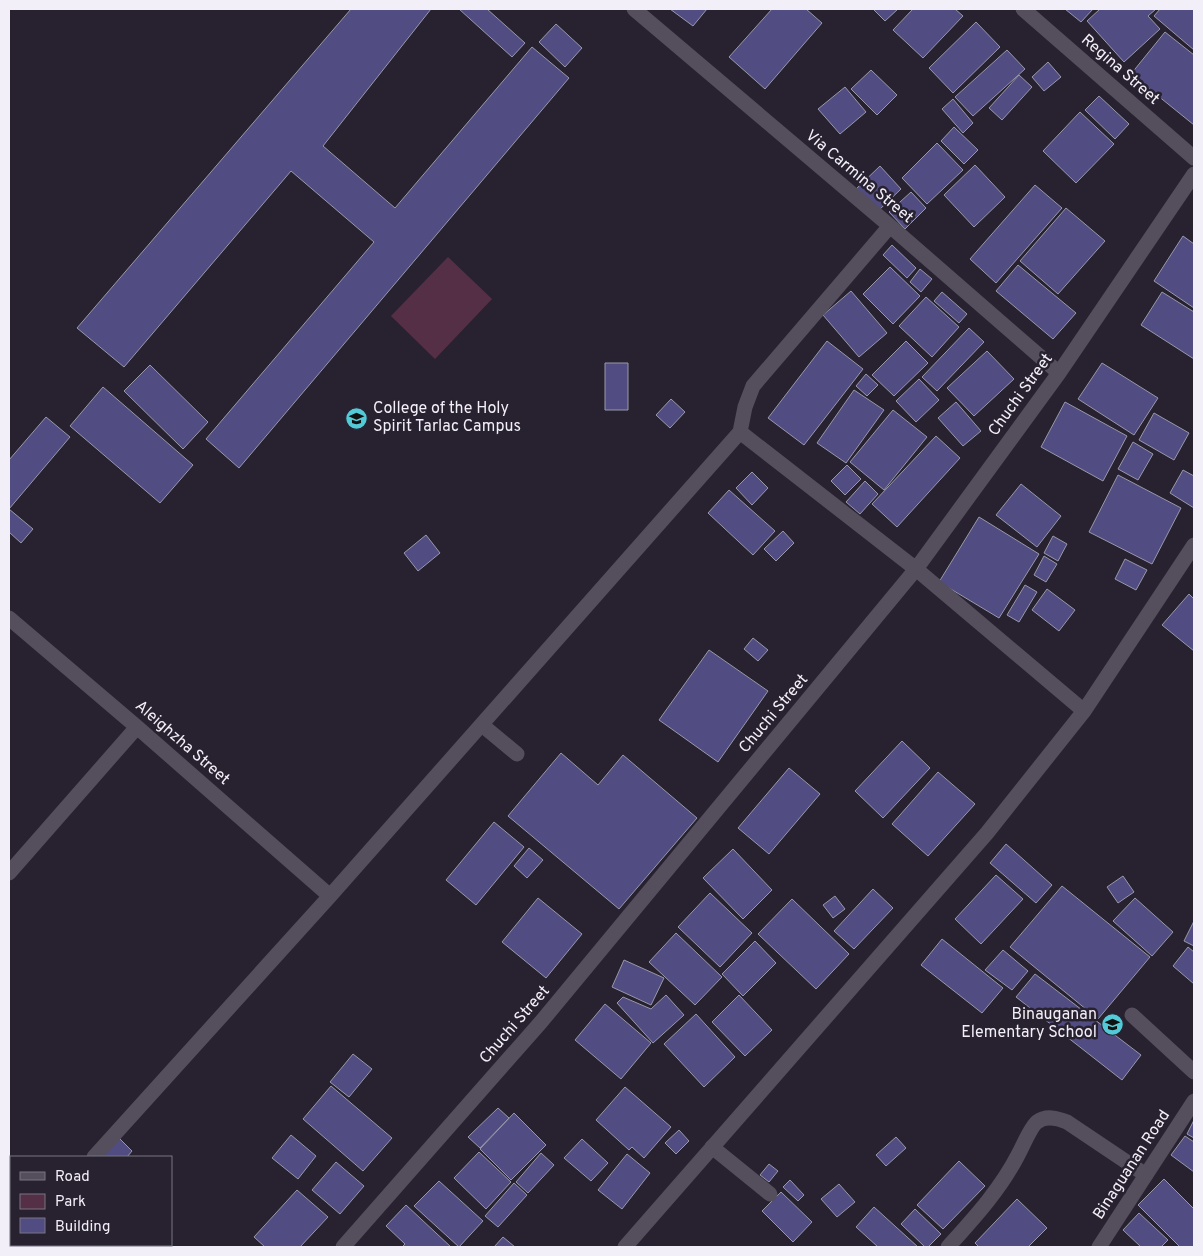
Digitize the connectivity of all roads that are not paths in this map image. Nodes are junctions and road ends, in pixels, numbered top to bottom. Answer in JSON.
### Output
{"nodes":[{"id":1,"x":634,"y":9,"type":"edge"},
{"id":2,"x":1023,"y":9,"type":"edge"},
{"id":3,"x":1194,"y":158,"type":"edge"},
{"id":4,"x":1194,"y":174,"type":"edge"},
{"id":5,"x":890,"y":226,"type":"junction"},
{"id":6,"x":1059,"y":374,"type":"junction"},
{"id":7,"x":740,"y":432,"type":"junction"},
{"id":8,"x":1194,"y":545,"type":"edge"},
{"id":9,"x":916,"y":569,"type":"junction"},
{"id":10,"x":9,"y":618,"type":"edge"},
{"id":11,"x":1084,"y":711,"type":"junction"},
{"id":12,"x":482,"y":725,"type":"junction"},
{"id":13,"x":137,"y":727,"type":"junction"},
{"id":14,"x":517,"y":754,"type":"dead end"},
{"id":15,"x":9,"y":873,"type":"edge"},
{"id":16,"x":330,"y":896,"type":"junction"},
{"id":17,"x":1132,"y":1016,"type":"dead end"},
{"id":18,"x":1194,"y":1072,"type":"edge"},
{"id":19,"x":1194,"y":1101,"type":"edge"},
{"id":20,"x":712,"y":1147,"type":"junction"},
{"id":21,"x":95,"y":1156,"type":"edge"},
{"id":22,"x":1146,"y":1175,"type":"junction"},
{"id":23,"x":770,"y":1194,"type":"dead end"},
{"id":24,"x":342,"y":1247,"type":"edge"},
{"id":25,"x":625,"y":1247,"type":"edge"},
{"id":26,"x":948,"y":1247,"type":"edge"},
{"id":27,"x":1099,"y":1247,"type":"edge"}],
"edges":[{"from":1,"to":5,"type":"street","name":"Via Carmina Street"},
{"from":2,"to":3,"type":"street","name":"Regina Street"},
{"from":4,"to":6,"type":"street","name":"Chuchi Street"},
{"from":5,"to":6,"type":"street","name":"Via Carmina Street"},
{"from":5,"to":7,"type":"street"},
{"from":6,"to":9,"type":"street","name":"Chuchi Street"},
{"from":7,"to":9,"type":"street"},
{"from":7,"to":12,"type":"street"},
{"from":8,"to":11,"type":"street"},
{"from":9,"to":11,"type":"street"},
{"from":9,"to":24,"type":"street","name":"Chuchi Street"},
{"from":10,"to":13,"type":"street","name":"Aleighzha Street"},
{"from":11,"to":20,"type":"street"},
{"from":12,"to":14,"type":"street"},
{"from":12,"to":16,"type":"street"},
{"from":13,"to":15,"type":"street"},
{"from":13,"to":16,"type":"street","name":"Aleighzha Street"},
{"from":16,"to":21,"type":"street"},
{"from":17,"to":18,"type":"street"},
{"from":19,"to":22,"type":"street","name":"Binaguanan Road"},
{"from":20,"to":23,"type":"street"},
{"from":20,"to":25,"type":"street"},
{"from":22,"to":26,"type":"street"},
{"from":22,"to":27,"type":"street","name":"Binaguanan Road"}]}
